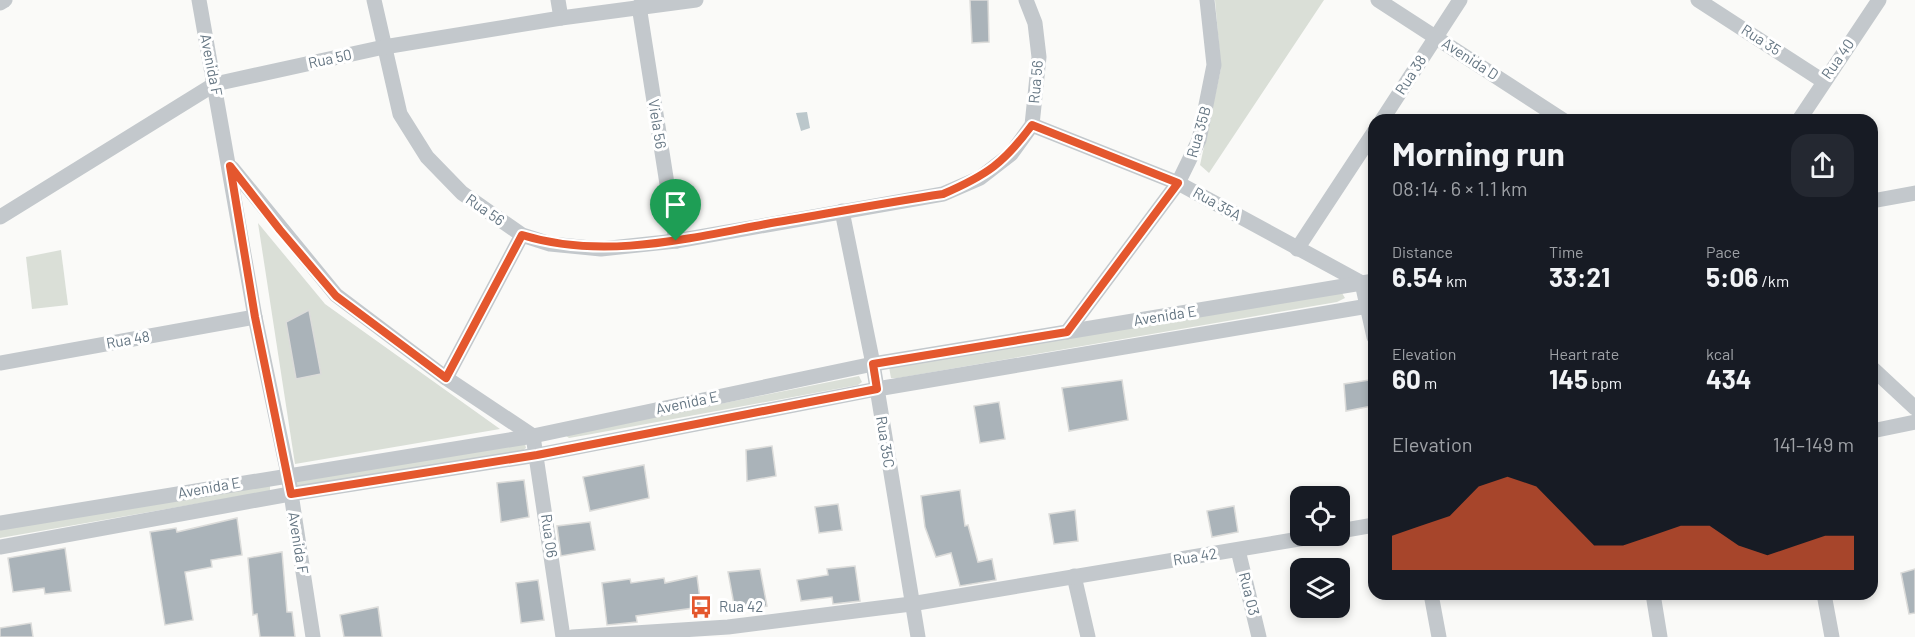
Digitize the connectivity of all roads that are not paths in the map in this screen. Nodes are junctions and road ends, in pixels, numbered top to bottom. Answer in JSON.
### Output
{"nodes":[{"id":1,"x":5,"y":0,"type":"edge"},
{"id":2,"x":199,"y":0,"type":"edge"},
{"id":3,"x":374,"y":0,"type":"edge"},
{"id":4,"x":558,"y":0,"type":"edge"},
{"id":5,"x":696,"y":0,"type":"edge"},
{"id":6,"x":1026,"y":0,"type":"edge"},
{"id":7,"x":1207,"y":0,"type":"edge"},
{"id":8,"x":1378,"y":0,"type":"edge"},
{"id":9,"x":1460,"y":0,"type":"edge"},
{"id":10,"x":1698,"y":0,"type":"edge"},
{"id":11,"x":1879,"y":0,"type":"edge"},
{"id":12,"x":0,"y":3,"type":"edge"},
{"id":13,"x":639,"y":6,"type":"junction"},
{"id":14,"x":561,"y":18,"type":"junction"},
{"id":15,"x":1436,"y":37,"type":"junction"},
{"id":16,"x":384,"y":47,"type":"junction"},
{"id":17,"x":1823,"y":81,"type":"junction"},
{"id":18,"x":215,"y":84,"type":"junction"},
{"id":19,"x":1386,"y":114,"type":"edge"},
{"id":20,"x":1554,"y":114,"type":"edge"},
{"id":21,"x":1803,"y":114,"type":"edge"},
{"id":22,"x":1032,"y":125,"type":"junction"},
{"id":23,"x":1368,"y":141,"type":"edge"},
{"id":24,"x":230,"y":166,"type":"junction"},
{"id":25,"x":1178,"y":183,"type":"junction"},
{"id":26,"x":1915,"y":193,"type":"edge"},
{"id":27,"x":1878,"y":200,"type":"edge"},
{"id":28,"x":842,"y":211,"type":"junction"},
{"id":29,"x":0,"y":217,"type":"edge"},
{"id":30,"x":522,"y":235,"type":"junction"},
{"id":31,"x":676,"y":241,"type":"junction"},
{"id":32,"x":1297,"y":249,"type":"junction"},
{"id":33,"x":1368,"y":282,"type":"edge"},
{"id":34,"x":1368,"y":305,"type":"edge"},
{"id":35,"x":255,"y":317,"type":"junction"},
{"id":36,"x":1067,"y":332,"type":"junction"},
{"id":37,"x":0,"y":363,"type":"edge"},
{"id":38,"x":873,"y":364,"type":"junction"},
{"id":39,"x":1878,"y":374,"type":"edge"},
{"id":40,"x":446,"y":378,"type":"junction"},
{"id":41,"x":877,"y":389,"type":"junction"},
{"id":42,"x":1915,"y":408,"type":"edge"},
{"id":43,"x":1915,"y":422,"type":"edge"},
{"id":44,"x":1878,"y":430,"type":"edge"},
{"id":45,"x":533,"y":436,"type":"junction"},
{"id":46,"x":537,"y":455,"type":"junction"},
{"id":47,"x":288,"y":474,"type":"junction"},
{"id":48,"x":291,"y":494,"type":"junction"},
{"id":49,"x":0,"y":523,"type":"edge"},
{"id":50,"x":1368,"y":526,"type":"edge"},
{"id":51,"x":1350,"y":529,"type":"edge"},
{"id":52,"x":1290,"y":541,"type":"edge"},
{"id":53,"x":0,"y":547,"type":"edge"},
{"id":54,"x":1238,"y":550,"type":"junction"},
{"id":55,"x":1074,"y":576,"type":"junction"},
{"id":56,"x":1432,"y":600,"type":"edge"},
{"id":57,"x":1654,"y":600,"type":"edge"},
{"id":58,"x":1825,"y":600,"type":"edge"},
{"id":59,"x":911,"y":604,"type":"junction"},
{"id":60,"x":729,"y":632,"type":"edge"},
{"id":61,"x":313,"y":637,"type":"edge"},
{"id":62,"x":563,"y":637,"type":"edge"},
{"id":63,"x":573,"y":637,"type":"edge"},
{"id":64,"x":918,"y":637,"type":"edge"},
{"id":65,"x":1088,"y":637,"type":"edge"},
{"id":66,"x":1259,"y":637,"type":"edge"},
{"id":67,"x":1439,"y":637,"type":"edge"},
{"id":68,"x":1660,"y":637,"type":"edge"},
{"id":69,"x":1832,"y":637,"type":"edge"}],
"edges":[{"from":1,"to":12,"type":"street"},
{"from":2,"to":18,"type":"street","name":"Avenida F"},
{"from":3,"to":16,"type":"street","name":"Rua 56"},
{"from":4,"to":14,"type":"street"},
{"from":5,"to":13,"type":"street","name":"Rua 50"},
{"from":6,"to":22,"type":"street","name":"Rua 56"},
{"from":7,"to":25,"type":"street","name":"Rua 35B"},
{"from":8,"to":15,"type":"street","name":"Avenida D"},
{"from":9,"to":15,"type":"street","name":"Rua 38"},
{"from":10,"to":17,"type":"street","name":"Rua 35"},
{"from":11,"to":17,"type":"street","name":"Rua 40"},
{"from":13,"to":14,"type":"street","name":"Rua 50"},
{"from":13,"to":31,"type":"street","name":"Viela 56"},
{"from":14,"to":16,"type":"street","name":"Rua 50"},
{"from":15,"to":19,"type":"street","name":"Rua 38"},
{"from":15,"to":20,"type":"street","name":"Avenida D"},
{"from":16,"to":18,"type":"street","name":"Rua 50"},
{"from":16,"to":30,"type":"street","name":"Rua 56"},
{"from":17,"to":21,"type":"street","name":"Rua 40"},
{"from":18,"to":24,"type":"street","name":"Avenida F"},
{"from":18,"to":29,"type":"street","name":"Rua 50"},
{"from":22,"to":25,"type":"street","name":"Rua 35A"},
{"from":22,"to":28,"type":"street","name":"Rua 56"},
{"from":23,"to":32,"type":"street"},
{"from":24,"to":35,"type":"street","name":"Avenida F"},
{"from":24,"to":40,"type":"street","name":"Avenida F"},
{"from":25,"to":32,"type":"street","name":"Rua 35A"},
{"from":25,"to":36,"type":"street","name":"Rua 35B"},
{"from":26,"to":27,"type":"street"},
{"from":28,"to":31,"type":"street","name":"Rua 56"},
{"from":28,"to":38,"type":"street","name":"Rua 35C"},
{"from":30,"to":31,"type":"street","name":"Rua 56"},
{"from":30,"to":40,"type":"street"},
{"from":32,"to":33,"type":"street","name":"Rua 35A"},
{"from":33,"to":36,"type":"street","name":"Avenida E"},
{"from":34,"to":41,"type":"street","name":"Avenida E"},
{"from":35,"to":37,"type":"street","name":"Rua 48"},
{"from":35,"to":47,"type":"street","name":"Avenida F"},
{"from":36,"to":38,"type":"street","name":"Avenida E"},
{"from":38,"to":41,"type":"street","name":"Rua 35C"},
{"from":38,"to":45,"type":"street","name":"Avenida E"},
{"from":39,"to":42,"type":"street"},
{"from":40,"to":45,"type":"street","name":"Avenida F"},
{"from":41,"to":46,"type":"street","name":"Avenida E"},
{"from":41,"to":59,"type":"street","name":"Rua 35C"},
{"from":43,"to":44,"type":"street"},
{"from":45,"to":46,"type":"street","name":"Rua 06"},
{"from":45,"to":47,"type":"street","name":"Avenida E"},
{"from":46,"to":48,"type":"street","name":"Avenida E"},
{"from":46,"to":62,"type":"street","name":"Rua 06"},
{"from":47,"to":48,"type":"street","name":"Avenida F"},
{"from":47,"to":49,"type":"street","name":"Avenida E"},
{"from":48,"to":53,"type":"street","name":"Avenida E"},
{"from":48,"to":61,"type":"street","name":"Avenida F"},
{"from":50,"to":51,"type":"street"},
{"from":52,"to":54,"type":"street","name":"Rua 42"},
{"from":54,"to":55,"type":"street","name":"Rua 42"},
{"from":54,"to":66,"type":"street","name":"Rua 03"},
{"from":55,"to":59,"type":"street","name":"Rua 42"},
{"from":55,"to":65,"type":"street"},
{"from":56,"to":67,"type":"street"},
{"from":57,"to":68,"type":"street"},
{"from":58,"to":69,"type":"street"},
{"from":59,"to":60,"type":"street","name":"Rua 42"},
{"from":59,"to":64,"type":"street","name":"Rua 35C"},
{"from":60,"to":63,"type":"street","name":"Rua 42"}]}
